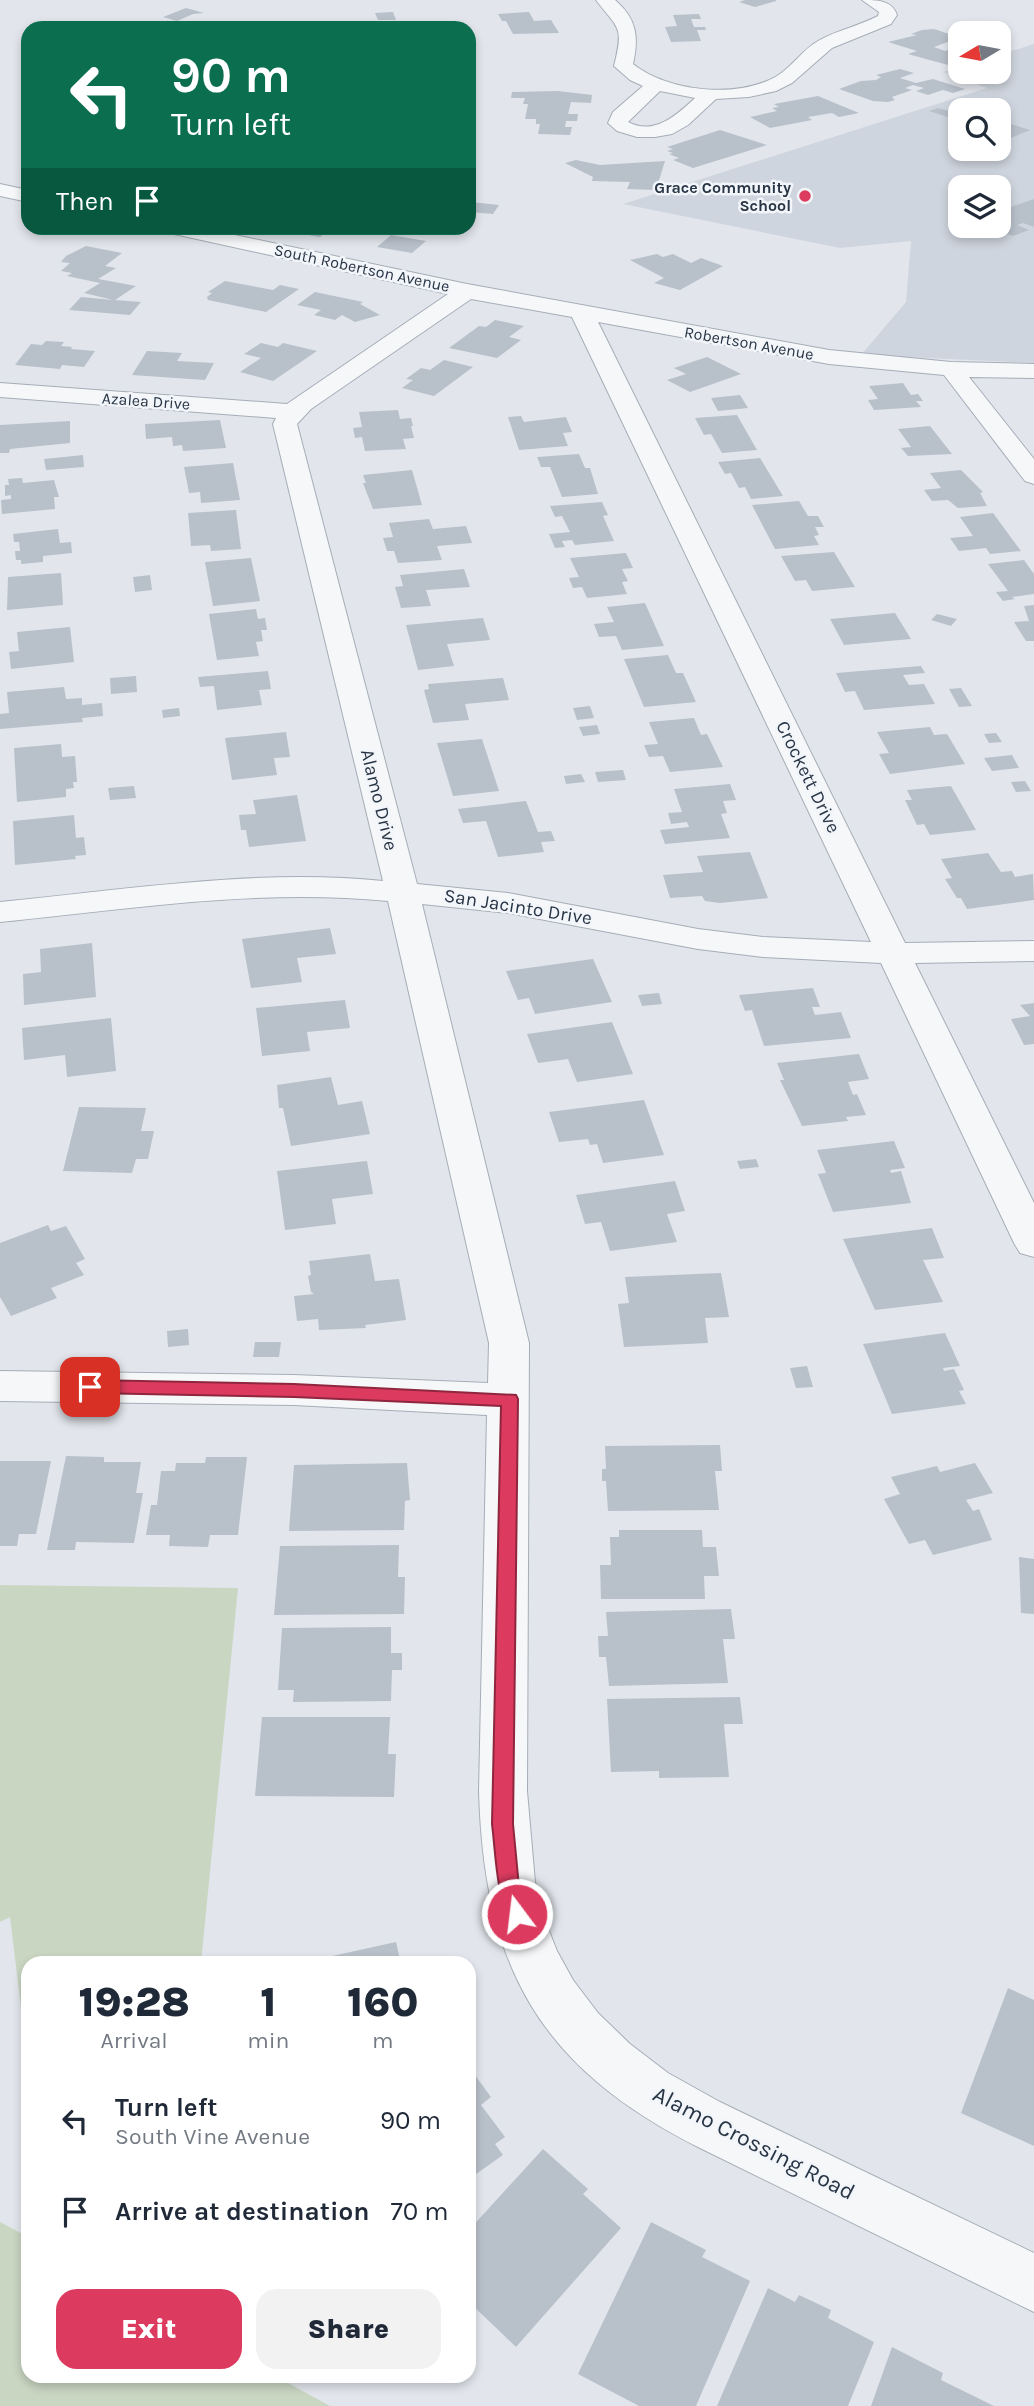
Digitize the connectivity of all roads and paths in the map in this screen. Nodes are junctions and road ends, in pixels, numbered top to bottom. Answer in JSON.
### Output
{"nodes":[{"id":1,"x":605,"y":0,"type":"edge"},
{"id":2,"x":871,"y":0,"type":"edge"},
{"id":3,"x":655,"y":86,"type":"junction"},
{"id":4,"x":710,"y":94,"type":"junction"},
{"id":5,"x":0,"y":190,"type":"edge"},
{"id":6,"x":21,"y":194,"type":"edge"},
{"id":7,"x":226,"y":235,"type":"edge"},
{"id":8,"x":467,"y":291,"type":"junction"},
{"id":9,"x":581,"y":312,"type":"junction"},
{"id":10,"x":951,"y":369,"type":"junction"},
{"id":11,"x":1034,"y":371,"type":"edge"},
{"id":12,"x":0,"y":390,"type":"edge"},
{"id":13,"x":293,"y":412,"type":"junction"},
{"id":14,"x":1034,"y":476,"type":"edge"},
{"id":15,"x":402,"y":891,"type":"junction"},
{"id":16,"x":0,"y":912,"type":"edge"},
{"id":17,"x":1034,"y":951,"type":"edge"},
{"id":18,"x":894,"y":953,"type":"junction"},
{"id":19,"x":1034,"y":1243,"type":"edge"},
{"id":20,"x":0,"y":1386,"type":"edge"},
{"id":21,"x":509,"y":1399,"type":"junction"},
{"id":22,"x":1034,"y":2283,"type":"edge"}],
"edges":[{"from":1,"to":3,"type":"street"},
{"from":2,"to":4,"type":"street"},
{"from":3,"to":4,"type":"street"},
{"from":3,"to":4,"type":"street"},
{"from":5,"to":6,"type":"street"},
{"from":7,"to":8,"type":"street","name":"South Robertson Avenue"},
{"from":8,"to":9,"type":"street","name":"Robertson Avenue"},
{"from":8,"to":13,"type":"street"},
{"from":9,"to":10,"type":"street","name":"Robertson Avenue"},
{"from":9,"to":18,"type":"street","name":"Crockett Drive"},
{"from":10,"to":11,"type":"street","name":"Robertson Avenue"},
{"from":10,"to":14,"type":"street"},
{"from":12,"to":13,"type":"street","name":"Azalea Drive"},
{"from":13,"to":15,"type":"street","name":"Alamo Drive"},
{"from":15,"to":16,"type":"street","name":"San Jacinto Drive"},
{"from":15,"to":18,"type":"street","name":"San Jacinto Drive"},
{"from":15,"to":21,"type":"street","name":"Alamo Drive"},
{"from":17,"to":18,"type":"street","name":"San Jacinto Drive"},
{"from":18,"to":19,"type":"street","name":"Crockett Drive"},
{"from":20,"to":21,"type":"street"},
{"from":21,"to":22,"type":"street","name":"Alamo Crossing Road"}]}
